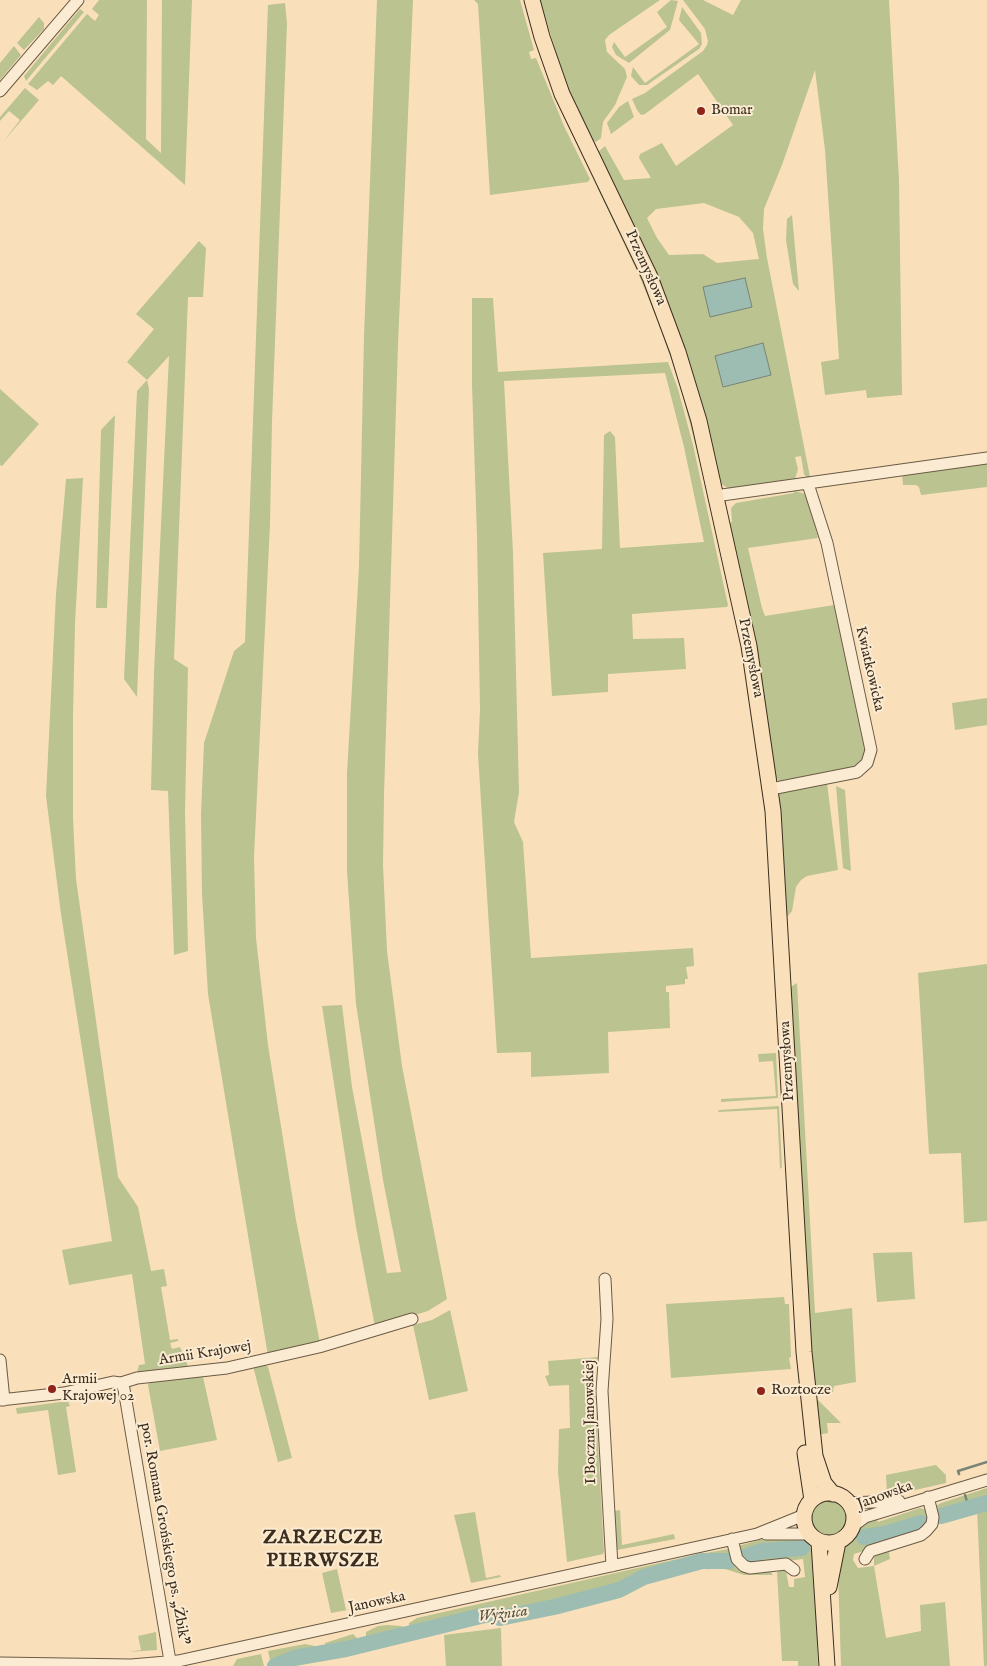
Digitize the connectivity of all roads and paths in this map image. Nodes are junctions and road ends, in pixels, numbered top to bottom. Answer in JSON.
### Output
{"nodes":[{"id":1,"x":78,"y":0,"type":"edge"},
{"id":2,"x":532,"y":0,"type":"edge"},
{"id":3,"x":0,"y":91,"type":"edge"},
{"id":4,"x":987,"y":458,"type":"edge"},
{"id":5,"x":808,"y":484,"type":"junction"},
{"id":6,"x":715,"y":496,"type":"junction"},
{"id":7,"x":770,"y":789,"type":"junction"},
{"id":8,"x":605,"y":1279,"type":"dead end"},
{"id":9,"x":412,"y":1319,"type":"dead end"},
{"id":10,"x":804,"y":1352,"type":"junction"},
{"id":11,"x":0,"y":1360,"type":"edge"},
{"id":12,"x":121,"y":1384,"type":"junction"},
{"id":13,"x":2,"y":1400,"type":"edge"},
{"id":14,"x":987,"y":1480,"type":"edge"},
{"id":15,"x":833,"y":1494,"type":"junction"},
{"id":16,"x":928,"y":1497,"type":"junction"},
{"id":17,"x":812,"y":1500,"type":"junction"},
{"id":18,"x":848,"y":1503,"type":"junction"},
{"id":19,"x":804,"y":1515,"type":"junction"},
{"id":20,"x":853,"y":1526,"type":"junction"},
{"id":21,"x":757,"y":1534,"type":"junction"},
{"id":22,"x":814,"y":1538,"type":"junction"},
{"id":23,"x":732,"y":1540,"type":"junction"},
{"id":24,"x":838,"y":1542,"type":"junction"},
{"id":25,"x":864,"y":1559,"type":"dead end"},
{"id":26,"x":612,"y":1566,"type":"junction"},
{"id":27,"x":794,"y":1570,"type":"dead end"},
{"id":28,"x":826,"y":1626,"type":"junction"},
{"id":29,"x":170,"y":1662,"type":"junction"},
{"id":30,"x":0,"y":1663,"type":"edge"},
{"id":31,"x":827,"y":1666,"type":"edge"}],
"edges":[{"from":1,"to":3,"type":"street"},
{"from":2,"to":6,"type":"main road","name":"Przemysłowa"},
{"from":4,"to":5,"type":"street"},
{"from":5,"to":6,"type":"street"},
{"from":5,"to":7,"type":"street","name":"Kwiatkowicka"},
{"from":6,"to":7,"type":"main road","name":"Przemysłowa"},
{"from":7,"to":10,"type":"main road","name":"Przemysłowa"},
{"from":8,"to":26,"type":"street","name":"I Boczna Janowskiej"},
{"from":9,"to":12,"type":"street","name":"Armii Krajowej"},
{"from":10,"to":15,"type":"main road","name":"Przemysłowa"},
{"from":10,"to":17,"type":"main road","name":"Przemysłowa"},
{"from":11,"to":13,"type":"street"},
{"from":12,"to":13,"type":"street","name":"Armii Krajowej"},
{"from":12,"to":29,"type":"street","name":"por. Romana Grońskiego ps. „Żbik”"},
{"from":14,"to":16,"type":"street","name":"Janowska"},
{"from":15,"to":17,"type":"main road"},
{"from":15,"to":18,"type":"main road"},
{"from":16,"to":18,"type":"street","name":"Janowska"},
{"from":16,"to":20,"type":"street","name":"Janowska"},
{"from":16,"to":25,"type":"street"},
{"from":17,"to":19,"type":"main road"},
{"from":18,"to":20,"type":"main road"},
{"from":19,"to":21,"type":"street","name":"Janowska"},
{"from":19,"to":22,"type":"main road"},
{"from":20,"to":24,"type":"main road"},
{"from":21,"to":22,"type":"street","name":"Janowska"},
{"from":21,"to":23,"type":"street","name":"Janowska"},
{"from":22,"to":24,"type":"main road"},
{"from":22,"to":28,"type":"main road"},
{"from":23,"to":26,"type":"street","name":"Janowska"},
{"from":23,"to":27,"type":"street"},
{"from":24,"to":28,"type":"main road"},
{"from":26,"to":29,"type":"street","name":"Janowska"},
{"from":28,"to":31,"type":"main road"},
{"from":29,"to":30,"type":"street","name":"Janowska"}]}
